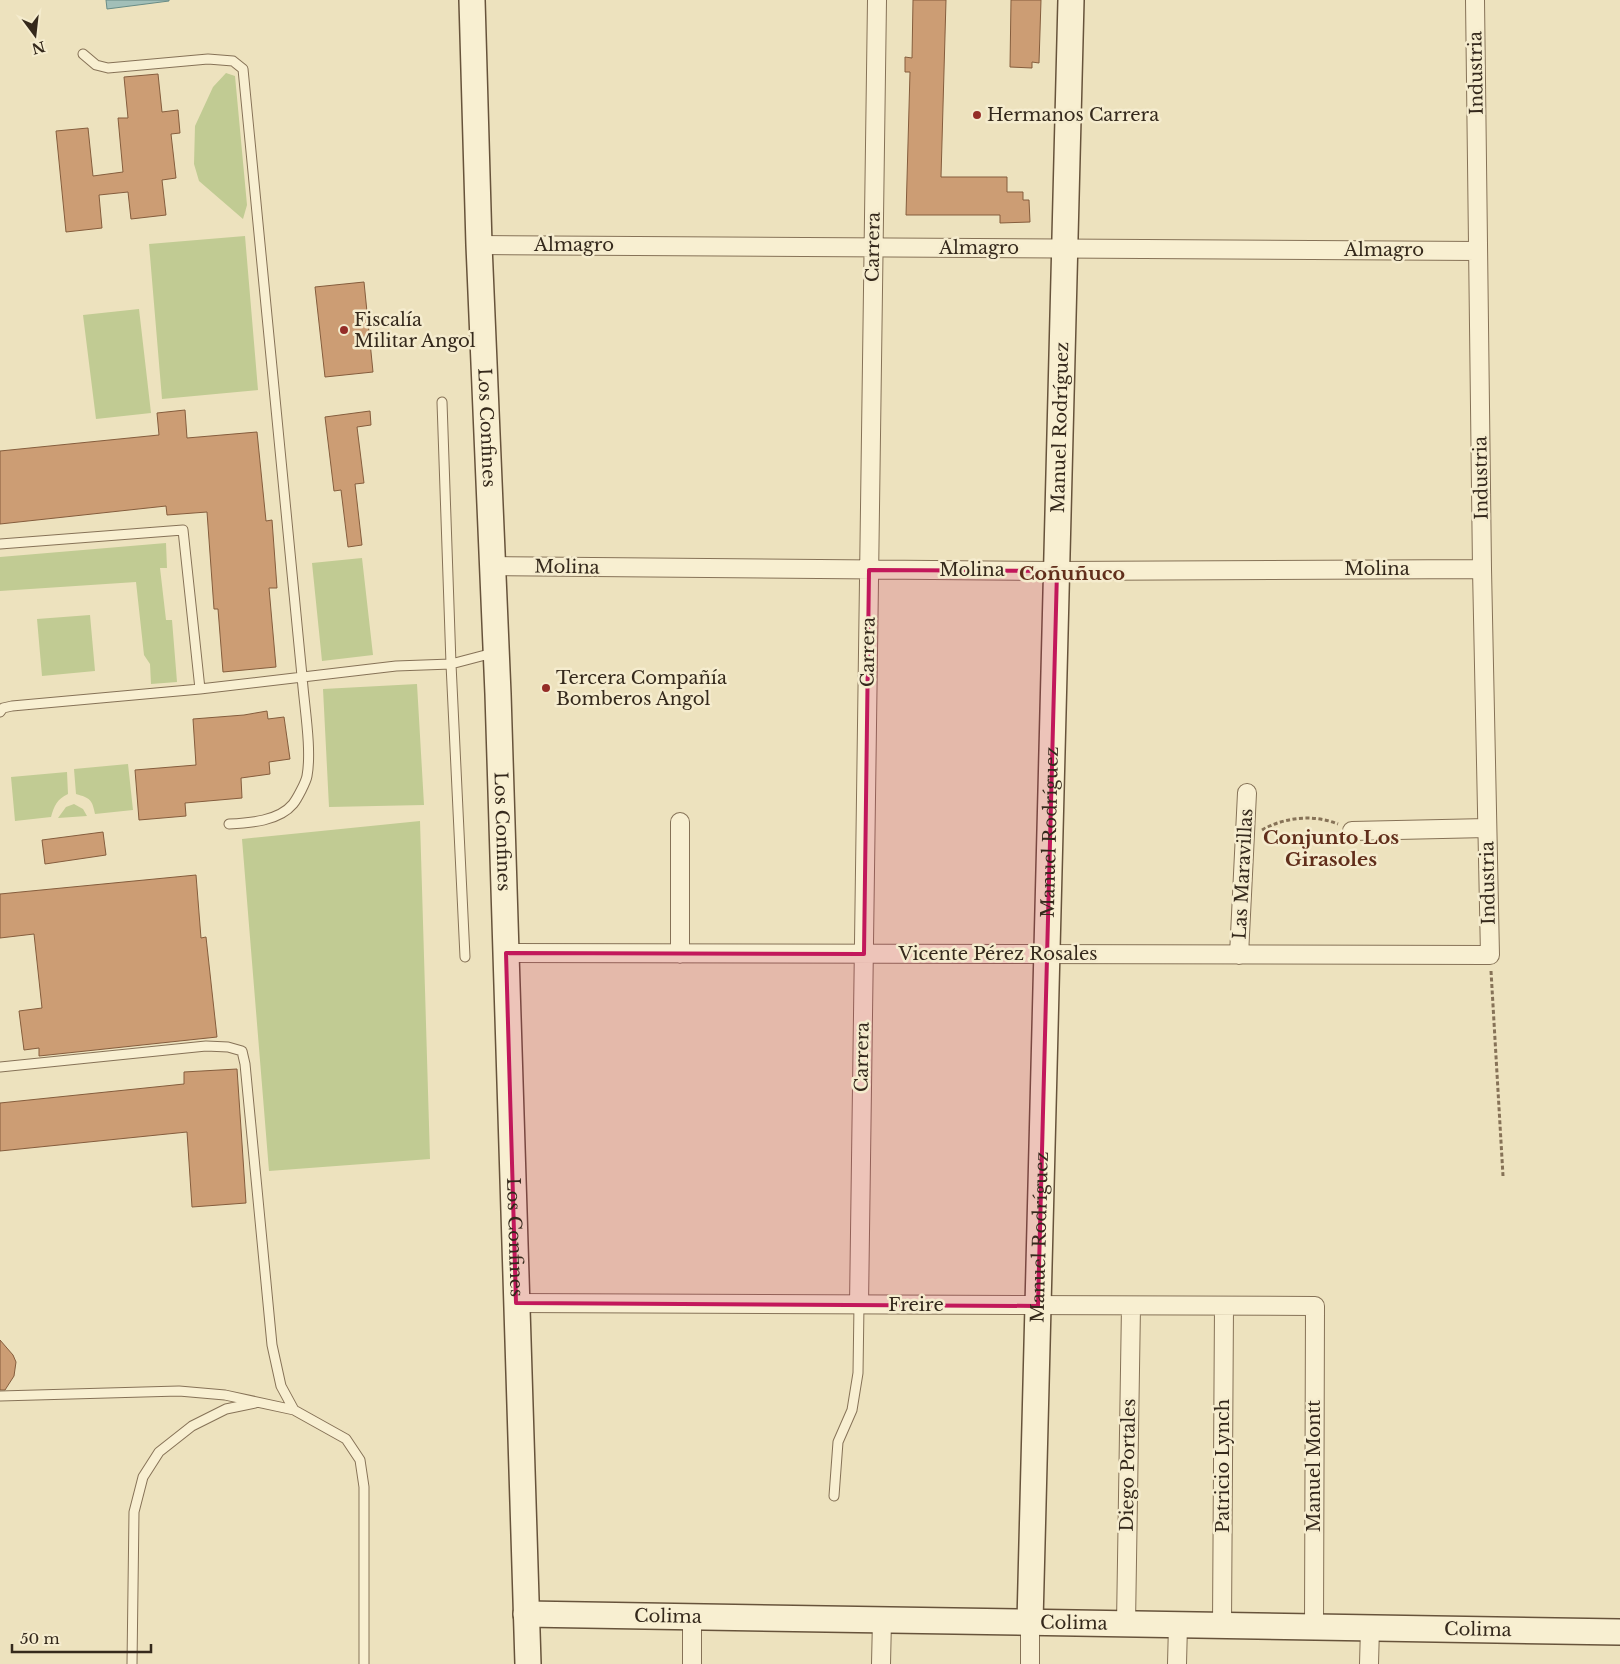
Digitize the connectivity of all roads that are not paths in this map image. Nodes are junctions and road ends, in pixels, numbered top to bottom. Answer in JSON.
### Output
{"nodes":[{"id":1,"x":472,"y":0,"type":"edge"},
{"id":2,"x":877,"y":0,"type":"edge"},
{"id":3,"x":1071,"y":0,"type":"edge"},
{"id":4,"x":1475,"y":0,"type":"edge"},
{"id":5,"x":83,"y":54,"type":"dead end"},
{"id":6,"x":479,"y":245,"type":"junction"},
{"id":7,"x":874,"y":247,"type":"junction"},
{"id":8,"x":1065,"y":248,"type":"junction"},
{"id":9,"x":1478,"y":251,"type":"junction"},
{"id":10,"x":442,"y":402,"type":"dead end"},
{"id":11,"x":0,"y":544,"type":"edge"},
{"id":12,"x":492,"y":566,"type":"junction"},
{"id":13,"x":1482,"y":569,"type":"junction"},
{"id":14,"x":869,"y":570,"type":"junction"},
{"id":15,"x":1057,"y":571,"type":"junction"},
{"id":16,"x":496,"y":652,"type":"junction"},
{"id":17,"x":451,"y":664,"type":"junction"},
{"id":18,"x":302,"y":676,"type":"junction"},
{"id":19,"x":200,"y":689,"type":"junction"},
{"id":20,"x":0,"y":712,"type":"edge"},
{"id":21,"x":1247,"y":793,"type":"dead end"},
{"id":22,"x":680,"y":822,"type":"dead end"},
{"id":23,"x":229,"y":824,"type":"dead end"},
{"id":24,"x":1487,"y":828,"type":"junction"},
{"id":25,"x":1352,"y":831,"type":"road end"},
{"id":26,"x":506,"y":953,"type":"junction"},
{"id":27,"x":680,"y":954,"type":"junction"},
{"id":28,"x":864,"y":954,"type":"junction"},
{"id":29,"x":1047,"y":954,"type":"junction"},
{"id":30,"x":1239,"y":955,"type":"junction"},
{"id":31,"x":1490,"y":955,"type":"joint"},
{"id":32,"x":465,"y":957,"type":"dead end"},
{"id":33,"x":0,"y":1067,"type":"edge"},
{"id":34,"x":516,"y":1303,"type":"junction"},
{"id":35,"x":859,"y":1305,"type":"junction"},
{"id":36,"x":1038,"y":1306,"type":"junction"},
{"id":37,"x":1131,"y":1306,"type":"junction"},
{"id":38,"x":1224,"y":1306,"type":"junction"},
{"id":39,"x":1315,"y":1306,"type":"joint"},
{"id":40,"x":0,"y":1396,"type":"edge"},
{"id":41,"x":258,"y":1402,"type":"junction"},
{"id":42,"x":294,"y":1410,"type":"junction"},
{"id":43,"x":834,"y":1496,"type":"dead end"},
{"id":44,"x":526,"y":1614,"type":"junction"},
{"id":45,"x":692,"y":1616,"type":"junction"},
{"id":46,"x":882,"y":1620,"type":"junction"},
{"id":47,"x":1030,"y":1622,"type":"junction"},
{"id":48,"x":1126,"y":1624,"type":"junction"},
{"id":49,"x":1178,"y":1624,"type":"junction"},
{"id":50,"x":1222,"y":1625,"type":"junction"},
{"id":51,"x":1314,"y":1626,"type":"junction"},
{"id":52,"x":1370,"y":1628,"type":"junction"},
{"id":53,"x":1620,"y":1632,"type":"edge"},
{"id":54,"x":132,"y":1664,"type":"edge"},
{"id":55,"x":364,"y":1664,"type":"edge"},
{"id":56,"x":528,"y":1664,"type":"edge"},
{"id":57,"x":692,"y":1664,"type":"edge"},
{"id":58,"x":882,"y":1664,"type":"edge"},
{"id":59,"x":1030,"y":1664,"type":"edge"},
{"id":60,"x":1177,"y":1664,"type":"edge"},
{"id":61,"x":1369,"y":1664,"type":"edge"}],
"edges":[{"from":1,"to":6,"type":"main road","name":"Los Confines"},
{"from":2,"to":7,"type":"street","name":"Carrera"},
{"from":3,"to":8,"type":"main road","name":"Manuel Rodríguez"},
{"from":4,"to":9,"type":"street","name":"Industria"},
{"from":5,"to":18,"type":"lane"},
{"from":6,"to":7,"type":"street","name":"Almagro"},
{"from":6,"to":12,"type":"main road","name":"Los Confines"},
{"from":7,"to":8,"type":"street","name":"Almagro"},
{"from":7,"to":14,"type":"street","name":"Carrera"},
{"from":8,"to":9,"type":"street","name":"Almagro"},
{"from":8,"to":15,"type":"main road","name":"Manuel Rodríguez"},
{"from":9,"to":13,"type":"street","name":"Industria"},
{"from":10,"to":17,"type":"lane"},
{"from":11,"to":19,"type":"lane"},
{"from":12,"to":14,"type":"street","name":"Molina"},
{"from":12,"to":16,"type":"main road","name":"Los Confines"},
{"from":13,"to":15,"type":"street","name":"Molina"},
{"from":13,"to":24,"type":"street","name":"Industria"},
{"from":14,"to":15,"type":"street","name":"Molina"},
{"from":14,"to":28,"type":"street","name":"Carrera"},
{"from":15,"to":29,"type":"main road","name":"Manuel Rodríguez"},
{"from":16,"to":17,"type":"lane"},
{"from":16,"to":26,"type":"main road","name":"Los Confines"},
{"from":17,"to":18,"type":"lane"},
{"from":17,"to":32,"type":"lane"},
{"from":18,"to":19,"type":"lane"},
{"from":18,"to":23,"type":"lane"},
{"from":19,"to":20,"type":"lane"},
{"from":21,"to":30,"type":"street","name":"Las Maravillas"},
{"from":22,"to":27,"type":"street"},
{"from":24,"to":25,"type":"street"},
{"from":24,"to":31,"type":"street","name":"Industria"},
{"from":26,"to":27,"type":"street","name":"Vicente Pérez Rosales"},
{"from":26,"to":34,"type":"main road","name":"Los Confines"},
{"from":27,"to":28,"type":"street","name":"Vicente Pérez Rosales"},
{"from":28,"to":29,"type":"street","name":"Vicente Pérez Rosales"},
{"from":28,"to":35,"type":"street","name":"Carrera"},
{"from":29,"to":30,"type":"street","name":"Vicente Pérez Rosales"},
{"from":29,"to":36,"type":"main road","name":"Manuel Rodríguez"},
{"from":30,"to":31,"type":"street","name":"Vicente Pérez Rosales"},
{"from":33,"to":42,"type":"lane"},
{"from":34,"to":35,"type":"street","name":"Freire"},
{"from":34,"to":44,"type":"main road","name":"Los Confines"},
{"from":35,"to":36,"type":"street","name":"Freire"},
{"from":35,"to":43,"type":"lane"},
{"from":36,"to":37,"type":"street","name":"Freire"},
{"from":36,"to":47,"type":"main road","name":"Manuel Rodríguez"},
{"from":37,"to":38,"type":"street","name":"Freire"},
{"from":37,"to":48,"type":"street","name":"Diego Portales"},
{"from":38,"to":39,"type":"street","name":"Freire"},
{"from":38,"to":50,"type":"street","name":"Patricio Lynch"},
{"from":39,"to":51,"type":"street","name":"Manuel Montt"},
{"from":40,"to":41,"type":"lane"},
{"from":41,"to":42,"type":"lane"},
{"from":41,"to":54,"type":"lane"},
{"from":42,"to":55,"type":"lane"},
{"from":44,"to":45,"type":"main road","name":"Colima"},
{"from":44,"to":56,"type":"main road","name":"Los Confines"},
{"from":45,"to":46,"type":"main road","name":"Colima"},
{"from":45,"to":57,"type":"street"},
{"from":46,"to":47,"type":"main road","name":"Colima"},
{"from":46,"to":58,"type":"street"},
{"from":47,"to":48,"type":"main road","name":"Colima"},
{"from":47,"to":59,"type":"street","name":"Manuel Rodríguez"},
{"from":48,"to":49,"type":"main road","name":"Colima"},
{"from":49,"to":50,"type":"main road","name":"Colima"},
{"from":49,"to":60,"type":"street"},
{"from":50,"to":51,"type":"main road","name":"Colima"},
{"from":51,"to":52,"type":"main road","name":"Colima"},
{"from":52,"to":53,"type":"main road","name":"Colima"},
{"from":52,"to":61,"type":"street"}]}
